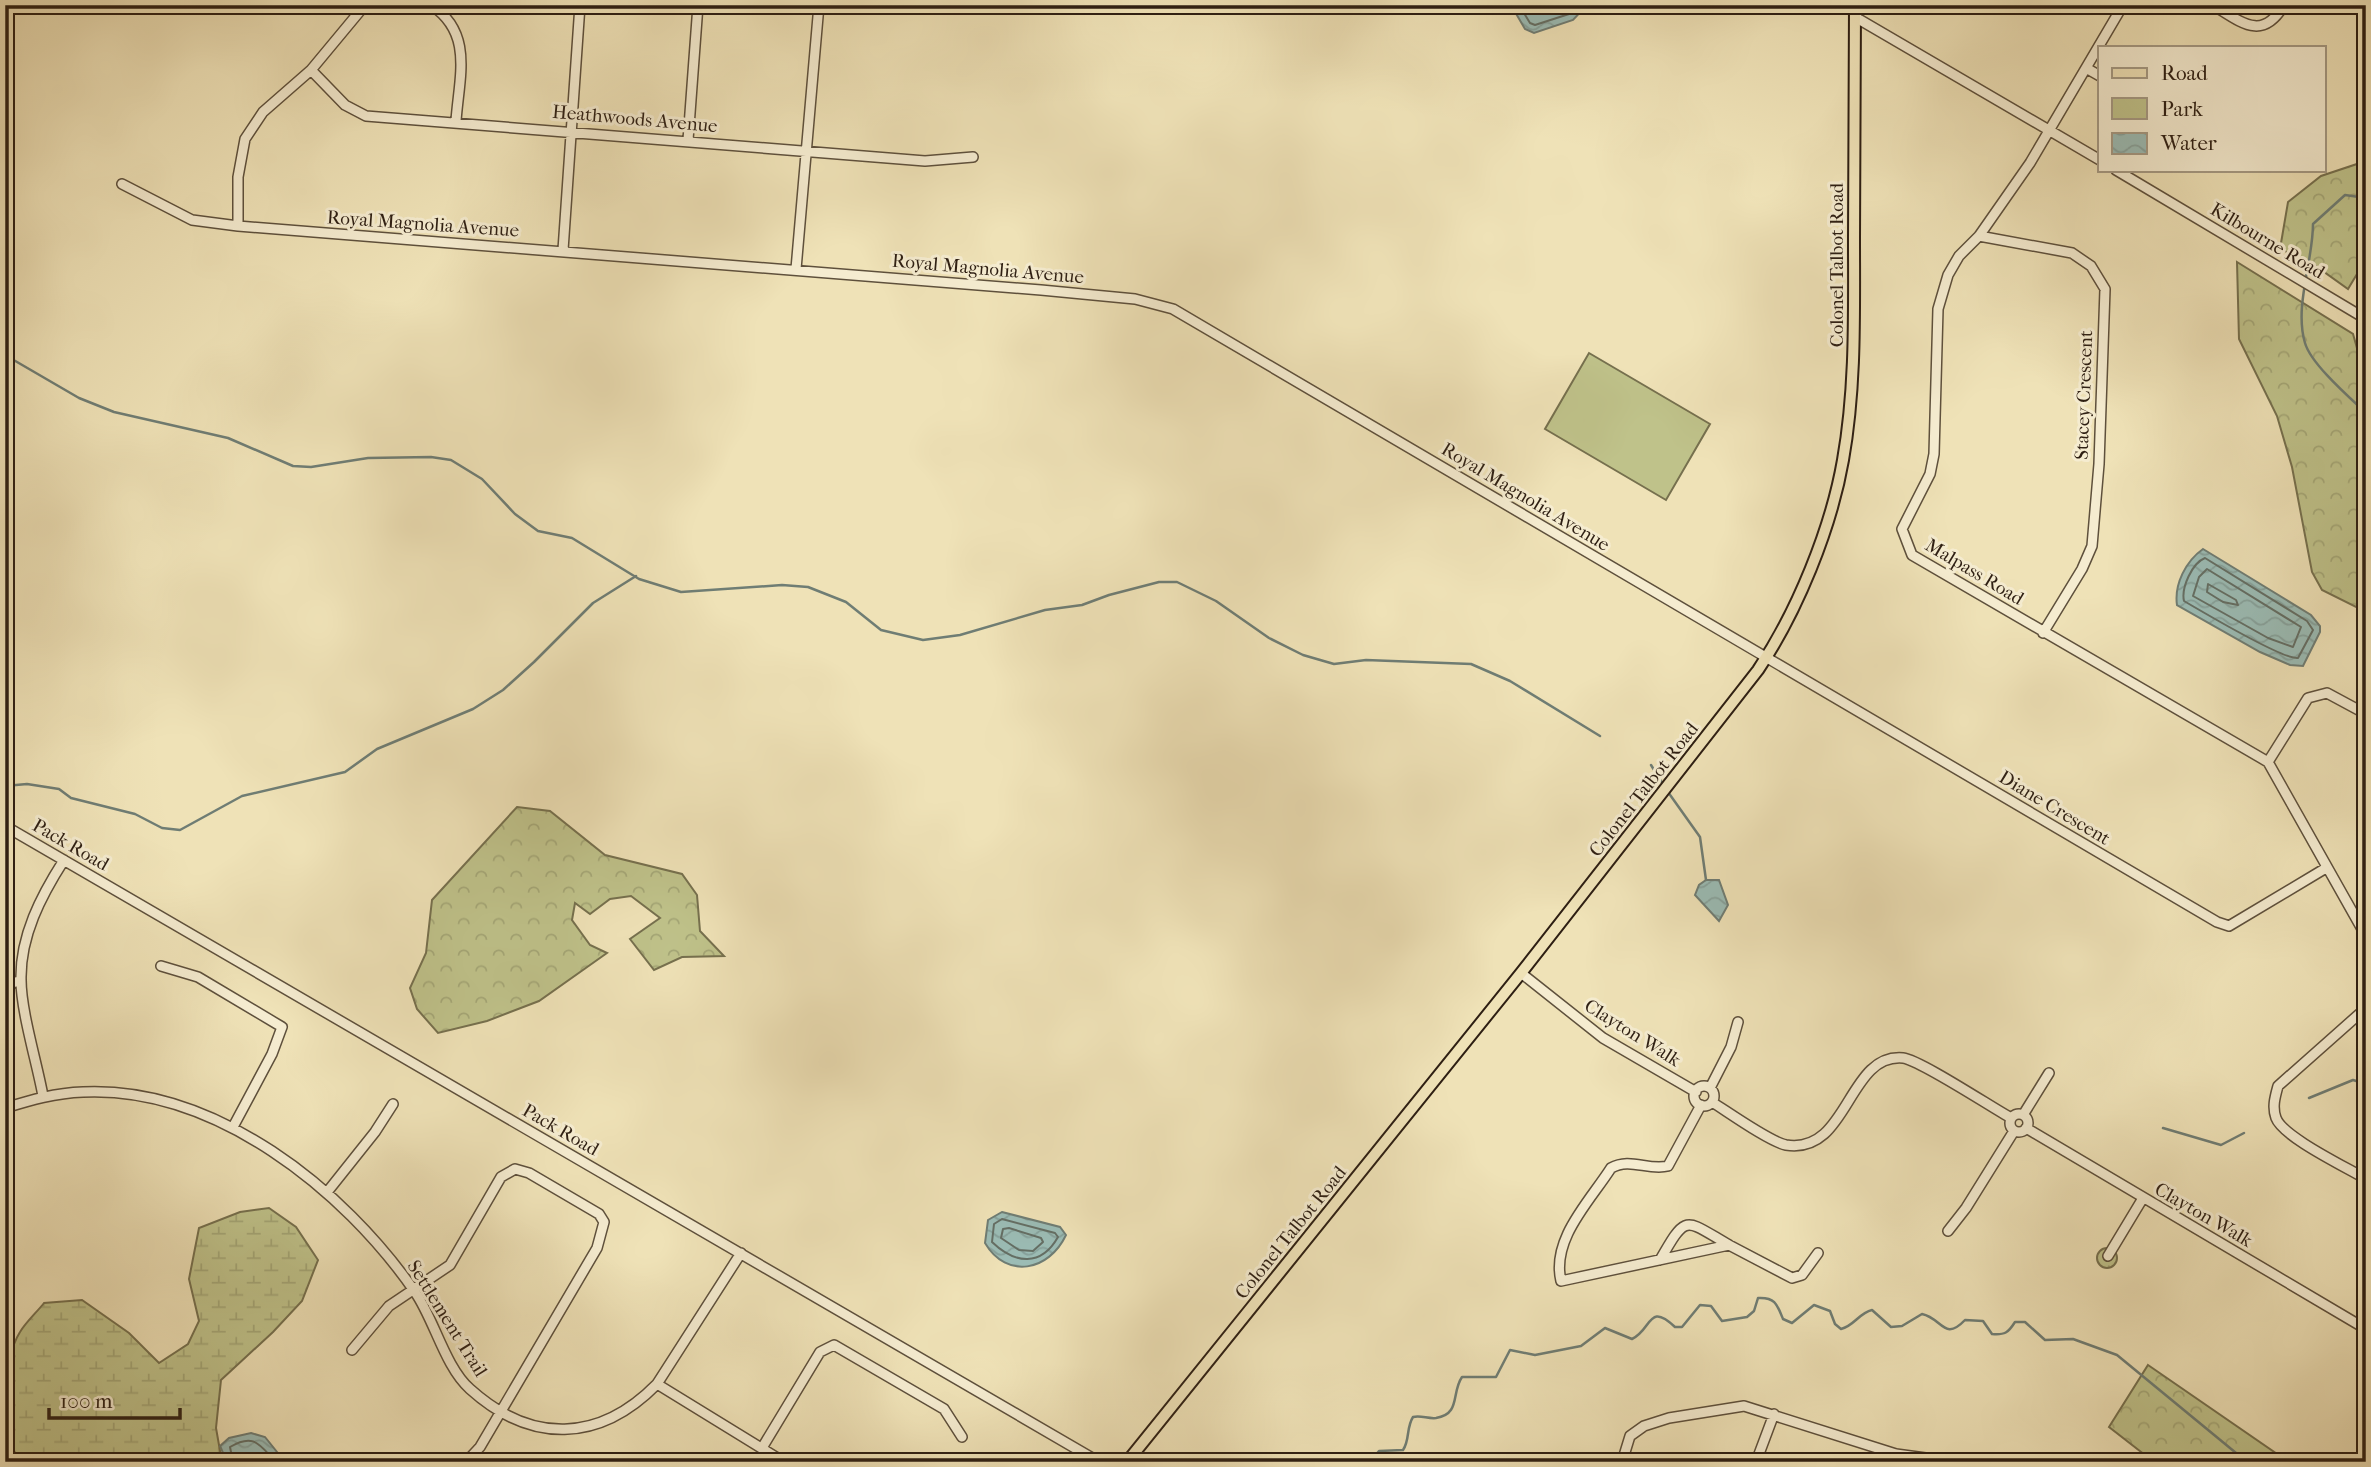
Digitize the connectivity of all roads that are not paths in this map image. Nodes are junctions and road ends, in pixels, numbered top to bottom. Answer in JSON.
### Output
{"nodes":[{"id":1,"x":365,"y":5,"type":"edge"},
{"id":2,"x":432,"y":5,"type":"edge"},
{"id":3,"x":580,"y":5,"type":"edge"},
{"id":4,"x":698,"y":5,"type":"edge"},
{"id":5,"x":819,"y":5,"type":"edge"},
{"id":6,"x":2123,"y":5,"type":"edge"},
{"id":7,"x":2213,"y":5,"type":"edge"},
{"id":8,"x":2284,"y":5,"type":"edge"},
{"id":9,"x":1855,"y":11,"type":"edge"},
{"id":10,"x":2099,"y":46,"type":"edge"},
{"id":11,"x":2098,"y":48,"type":"edge"},
{"id":12,"x":2086,"y":68,"type":"junction"},
{"id":13,"x":310,"y":70,"type":"junction"},
{"id":14,"x":2098,"y":75,"type":"edge"},
{"id":15,"x":456,"y":121,"type":"junction"},
{"id":16,"x":2048,"y":129,"type":"junction"},
{"id":17,"x":571,"y":130,"type":"junction"},
{"id":18,"x":688,"y":140,"type":"junction"},
{"id":19,"x":807,"y":150,"type":"junction"},
{"id":20,"x":973,"y":157,"type":"dead end"},
{"id":21,"x":2098,"y":159,"type":"edge"},
{"id":22,"x":2119,"y":172,"type":"edge"},
{"id":23,"x":122,"y":184,"type":"dead end"},
{"id":24,"x":237,"y":226,"type":"junction"},
{"id":25,"x":1979,"y":236,"type":"junction"},
{"id":26,"x":563,"y":250,"type":"junction"},
{"id":27,"x":796,"y":269,"type":"junction"},
{"id":28,"x":2366,"y":319,"type":"edge"},
{"id":29,"x":2043,"y":633,"type":"junction"},
{"id":30,"x":1767,"y":657,"type":"junction"},
{"id":31,"x":2366,"y":714,"type":"edge"},
{"id":32,"x":2268,"y":762,"type":"junction"},
{"id":33,"x":5,"y":826,"type":"edge"},
{"id":34,"x":64,"y":860,"type":"junction"},
{"id":35,"x":2326,"y":868,"type":"junction"},
{"id":36,"x":2366,"y":936,"type":"edge"},
{"id":37,"x":161,"y":966,"type":"dead end"},
{"id":38,"x":1521,"y":973,"type":"junction"},
{"id":39,"x":20,"y":981,"type":"junction"},
{"id":40,"x":5,"y":984,"type":"edge"},
{"id":41,"x":2366,"y":1008,"type":"edge"},
{"id":42,"x":1738,"y":1022,"type":"dead end"},
{"id":43,"x":2049,"y":1073,"type":"dead end"},
{"id":44,"x":1710,"y":1088,"type":"junction"},
{"id":45,"x":1696,"y":1092,"type":"junction"},
{"id":46,"x":43,"y":1096,"type":"junction"},
{"id":47,"x":1712,"y":1102,"type":"junction"},
{"id":48,"x":393,"y":1104,"type":"dead end"},
{"id":49,"x":1701,"y":1105,"type":"junction"},
{"id":50,"x":5,"y":1108,"type":"edge"},
{"id":51,"x":2023,"y":1115,"type":"junction"},
{"id":52,"x":2011,"y":1118,"type":"junction"},
{"id":53,"x":233,"y":1127,"type":"junction"},
{"id":54,"x":2026,"y":1128,"type":"junction"},
{"id":55,"x":2014,"y":1130,"type":"junction"},
{"id":56,"x":2366,"y":1179,"type":"edge"},
{"id":57,"x":328,"y":1191,"type":"junction"},
{"id":58,"x":2143,"y":1198,"type":"junction"},
{"id":59,"x":1948,"y":1231,"type":"dead end"},
{"id":60,"x":1728,"y":1245,"type":"junction"},
{"id":61,"x":740,"y":1253,"type":"junction"},
{"id":62,"x":1818,"y":1254,"type":"dead end"},
{"id":63,"x":2108,"y":1256,"type":"dead end"},
{"id":64,"x":1660,"y":1259,"type":"junction"},
{"id":65,"x":415,"y":1292,"type":"junction"},
{"id":66,"x":2366,"y":1329,"type":"edge"},
{"id":67,"x":352,"y":1350,"type":"dead end"},
{"id":68,"x":657,"y":1384,"type":"junction"},
{"id":69,"x":500,"y":1411,"type":"junction"},
{"id":70,"x":1774,"y":1414,"type":"junction"},
{"id":71,"x":962,"y":1437,"type":"dead end"},
{"id":72,"x":762,"y":1448,"type":"junction"},
{"id":73,"x":1894,"y":1458,"type":"edge"},
{"id":74,"x":466,"y":1462,"type":"edge"},
{"id":75,"x":784,"y":1462,"type":"edge"},
{"id":76,"x":1099,"y":1462,"type":"edge"},
{"id":77,"x":1127,"y":1462,"type":"edge"},
{"id":78,"x":1622,"y":1462,"type":"edge"},
{"id":79,"x":1756,"y":1462,"type":"edge"},
{"id":80,"x":1955,"y":1462,"type":"edge"}],
"edges":[{"from":1,"to":13,"type":"street"},
{"from":2,"to":15,"type":"street"},
{"from":3,"to":17,"type":"street"},
{"from":4,"to":18,"type":"street"},
{"from":5,"to":19,"type":"street"},
{"from":6,"to":10,"type":"street","name":"Malpass Road"},
{"from":7,"to":8,"type":"street"},
{"from":9,"to":16,"type":"street"},
{"from":9,"to":30,"type":"main road","name":"Colonel Talbot Road"},
{"from":11,"to":12,"type":"street","name":"Malpass Road"},
{"from":12,"to":14,"type":"street"},
{"from":12,"to":16,"type":"street","name":"Malpass Road"},
{"from":13,"to":15,"type":"street","name":"Heathwoods Avenue"},
{"from":13,"to":24,"type":"street"},
{"from":15,"to":17,"type":"street","name":"Heathwoods Avenue"},
{"from":16,"to":21,"type":"street"},
{"from":16,"to":25,"type":"street","name":"Malpass Road"},
{"from":17,"to":18,"type":"street","name":"Heathwoods Avenue"},
{"from":17,"to":26,"type":"street"},
{"from":18,"to":19,"type":"street","name":"Heathwoods Avenue"},
{"from":19,"to":20,"type":"street","name":"Heathwoods Avenue"},
{"from":19,"to":27,"type":"street"},
{"from":22,"to":28,"type":"street","name":"Kilbourne Road"},
{"from":23,"to":24,"type":"street","name":"Royal Magnolia Avenue"},
{"from":24,"to":26,"type":"street","name":"Royal Magnolia Avenue"},
{"from":25,"to":29,"type":"street","name":"Malpass Road"},
{"from":25,"to":29,"type":"street","name":"Stacey Crescent"},
{"from":26,"to":27,"type":"street","name":"Royal Magnolia Avenue"},
{"from":27,"to":30,"type":"street","name":"Royal Magnolia Avenue"},
{"from":29,"to":32,"type":"street","name":"Malpass Road"},
{"from":30,"to":35,"type":"street","name":"Diane Crescent"},
{"from":30,"to":38,"type":"main road","name":"Colonel Talbot Road"},
{"from":31,"to":32,"type":"street"},
{"from":32,"to":35,"type":"street"},
{"from":33,"to":34,"type":"street","name":"Pack Road"},
{"from":34,"to":39,"type":"street"},
{"from":34,"to":61,"type":"street","name":"Pack Road"},
{"from":35,"to":36,"type":"street"},
{"from":37,"to":53,"type":"street"},
{"from":38,"to":45,"type":"street","name":"Clayton Walk"},
{"from":38,"to":77,"type":"main road","name":"Colonel Talbot Road"},
{"from":39,"to":40,"type":"street"},
{"from":39,"to":46,"type":"street"},
{"from":41,"to":56,"type":"street"},
{"from":42,"to":44,"type":"street"},
{"from":43,"to":51,"type":"street"},
{"from":44,"to":45,"type":"street"},
{"from":44,"to":47,"type":"street"},
{"from":45,"to":49,"type":"street"},
{"from":46,"to":50,"type":"street","name":"Settlement Trail"},
{"from":46,"to":53,"type":"street","name":"Settlement Trail"},
{"from":47,"to":49,"type":"street"},
{"from":47,"to":52,"type":"street"},
{"from":48,"to":57,"type":"street"},
{"from":49,"to":64,"type":"street"},
{"from":51,"to":52,"type":"street"},
{"from":51,"to":54,"type":"street"},
{"from":52,"to":55,"type":"street"},
{"from":53,"to":57,"type":"street","name":"Settlement Trail"},
{"from":54,"to":55,"type":"street"},
{"from":54,"to":58,"type":"street","name":"Clayton Walk"},
{"from":55,"to":59,"type":"street"},
{"from":57,"to":65,"type":"street","name":"Settlement Trail"},
{"from":58,"to":63,"type":"street"},
{"from":58,"to":66,"type":"street","name":"Clayton Walk"},
{"from":60,"to":62,"type":"street"},
{"from":60,"to":64,"type":"street"},
{"from":60,"to":64,"type":"street"},
{"from":61,"to":68,"type":"street","name":"Settlement Trail"},
{"from":61,"to":76,"type":"street","name":"Pack Road"},
{"from":65,"to":67,"type":"street"},
{"from":65,"to":69,"type":"street","name":"Settlement Trail"},
{"from":65,"to":69,"type":"street"},
{"from":68,"to":69,"type":"street","name":"Settlement Trail"},
{"from":68,"to":72,"type":"street"},
{"from":69,"to":74,"type":"street"},
{"from":70,"to":73,"type":"street"},
{"from":70,"to":78,"type":"street"},
{"from":70,"to":79,"type":"street"},
{"from":71,"to":72,"type":"street"},
{"from":72,"to":75,"type":"street"},
{"from":73,"to":80,"type":"street"}]}
